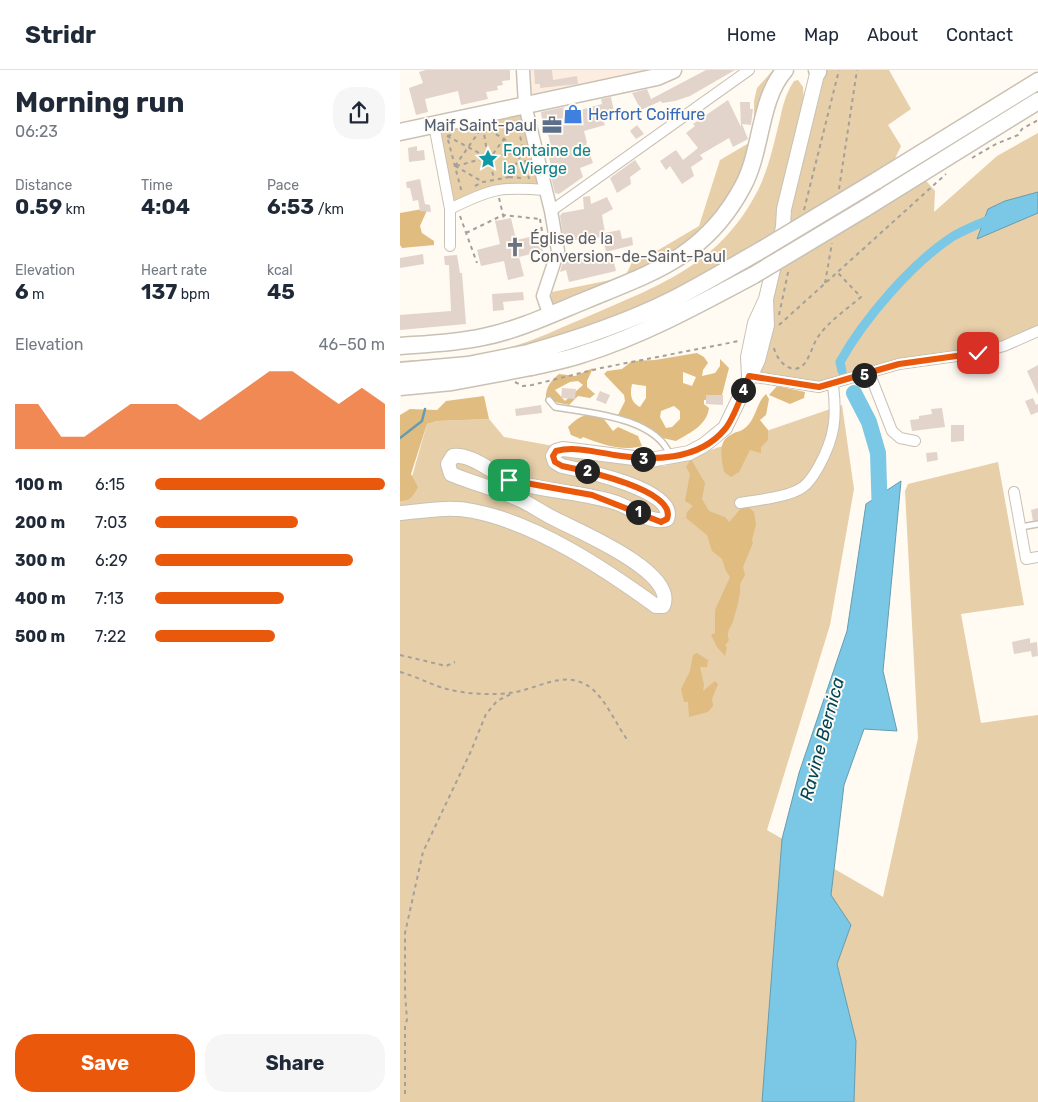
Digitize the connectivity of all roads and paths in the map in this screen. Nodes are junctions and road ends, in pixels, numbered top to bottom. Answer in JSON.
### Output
{"nodes":[{"id":1,"x":523,"y":70,"type":"edge"},
{"id":2,"x":673,"y":70,"type":"edge"},
{"id":3,"x":749,"y":70,"type":"edge"},
{"id":4,"x":785,"y":70,"type":"edge"},
{"id":5,"x":857,"y":70,"type":"edge"},
{"id":6,"x":820,"y":71,"type":"edge"},
{"id":7,"x":1038,"y":81,"type":"edge"},
{"id":8,"x":525,"y":105,"type":"junction"},
{"id":9,"x":1036,"y":107,"type":"edge"},
{"id":10,"x":482,"y":120,"type":"dead end"},
{"id":11,"x":517,"y":121,"type":"junction"},
{"id":12,"x":508,"y":122,"type":"dead end"},
{"id":13,"x":434,"y":125,"type":"junction"},
{"id":14,"x":491,"y":125,"type":"dead end"},
{"id":15,"x":483,"y":126,"type":"junction"},
{"id":16,"x":474,"y":129,"type":"dead end"},
{"id":17,"x":400,"y":132,"type":"edge"},
{"id":18,"x":456,"y":133,"type":"dead end"},
{"id":19,"x":447,"y":136,"type":"junction"},
{"id":20,"x":468,"y":147,"type":"junction"},
{"id":21,"x":523,"y":151,"type":"junction"},
{"id":22,"x":487,"y":152,"type":"junction"},
{"id":23,"x":493,"y":154,"type":"junction"},
{"id":24,"x":482,"y":155,"type":"junction"},
{"id":25,"x":494,"y":157,"type":"junction"},
{"id":26,"x":482,"y":159,"type":"junction"},
{"id":27,"x":970,"y":159,"type":"dead end"},
{"id":28,"x":490,"y":164,"type":"junction"},
{"id":29,"x":455,"y":166,"type":"junction"},
{"id":30,"x":950,"y":170,"type":"dead end"},
{"id":31,"x":509,"y":177,"type":"junction"},
{"id":32,"x":494,"y":181,"type":"junction"},
{"id":33,"x":483,"y":182,"type":"junction"},
{"id":34,"x":545,"y":190,"type":"junction"},
{"id":35,"x":498,"y":194,"type":"dead end"},
{"id":36,"x":838,"y":196,"type":"dead end"},
{"id":37,"x":450,"y":209,"type":"junction"},
{"id":38,"x":549,"y":213,"type":"junction"},
{"id":39,"x":460,"y":215,"type":"dead end"},
{"id":40,"x":503,"y":215,"type":"junction"},
{"id":41,"x":504,"y":219,"type":"dead end"},
{"id":42,"x":540,"y":219,"type":"junction"},
{"id":43,"x":783,"y":227,"type":"junction"},
{"id":44,"x":466,"y":233,"type":"junction"},
{"id":45,"x":833,"y":234,"type":"dead end"},
{"id":46,"x":544,"y":244,"type":"dead end"},
{"id":47,"x":450,"y":246,"type":"dead end"},
{"id":48,"x":477,"y":263,"type":"dead end"},
{"id":49,"x":837,"y":272,"type":"junction"},
{"id":50,"x":825,"y":283,"type":"junction"},
{"id":51,"x":766,"y":299,"type":"junction"},
{"id":52,"x":549,"y":314,"type":"junction"},
{"id":53,"x":776,"y":327,"type":"dead end"},
{"id":54,"x":1038,"y":331,"type":"edge"},
{"id":55,"x":773,"y":344,"type":"dead end"},
{"id":56,"x":400,"y":346,"type":"edge"},
{"id":57,"x":530,"y":360,"type":"junction"},
{"id":58,"x":400,"y":372,"type":"edge"},
{"id":59,"x":869,"y":372,"type":"junction"},
{"id":60,"x":749,"y":376,"type":"junction"},
{"id":61,"x":833,"y":385,"type":"junction"},
{"id":62,"x":400,"y":387,"type":"edge"},
{"id":63,"x":549,"y":400,"type":"dead end"},
{"id":64,"x":915,"y":441,"type":"dead end"},
{"id":65,"x":671,"y":457,"type":"junction"},
{"id":66,"x":1014,"y":492,"type":"dead end"},
{"id":67,"x":740,"y":503,"type":"dead end"},
{"id":68,"x":400,"y":513,"type":"edge"},
{"id":69,"x":1038,"y":524,"type":"edge"},
{"id":70,"x":1021,"y":527,"type":"junction"},
{"id":71,"x":1038,"y":557,"type":"edge"},
{"id":72,"x":400,"y":655,"type":"edge"},
{"id":73,"x":455,"y":662,"type":"dead end"},
{"id":74,"x":400,"y":672,"type":"edge"},
{"id":75,"x":513,"y":693,"type":"junction"},
{"id":76,"x":629,"y":742,"type":"dead end"},
{"id":77,"x":405,"y":1094,"type":"dead end"}],
"edges":[{"from":1,"to":8,"type":"street"},
{"from":2,"to":8,"type":"main road"},
{"from":3,"to":38,"type":"street"},
{"from":4,"to":52,"type":"main road"},
{"from":5,"to":36,"type":"path"},
{"from":6,"to":43,"type":"main road"},
{"from":6,"to":43,"type":"main road"},
{"from":7,"to":57,"type":"main road","bridge":true},
{"from":8,"to":13,"type":"main road"},
{"from":8,"to":34,"type":"street"},
{"from":9,"to":27,"type":"path"},
{"from":9,"to":57,"type":"main road","bridge":true},
{"from":10,"to":15,"type":"path"},
{"from":11,"to":12,"type":"path"},
{"from":11,"to":21,"type":"path"},
{"from":11,"to":23,"type":"path"},
{"from":13,"to":17,"type":"main road"},
{"from":13,"to":37,"type":"street"},
{"from":14,"to":15,"type":"path"},
{"from":15,"to":16,"type":"path"},
{"from":15,"to":20,"type":"path"},
{"from":15,"to":21,"type":"path"},
{"from":15,"to":22,"type":"path"},
{"from":18,"to":19,"type":"path"},
{"from":19,"to":20,"type":"path"},
{"from":19,"to":29,"type":"path"},
{"from":20,"to":24,"type":"path"},
{"from":20,"to":29,"type":"path"},
{"from":21,"to":25,"type":"path"},
{"from":21,"to":31,"type":"path"},
{"from":21,"to":31,"type":"path"},
{"from":22,"to":23,"type":"path"},
{"from":22,"to":24,"type":"path"},
{"from":23,"to":25,"type":"path"},
{"from":24,"to":26,"type":"path"},
{"from":25,"to":28,"type":"path"},
{"from":26,"to":28,"type":"path"},
{"from":26,"to":29,"type":"path"},
{"from":28,"to":32,"type":"path"},
{"from":29,"to":33,"type":"path"},
{"from":29,"to":33,"type":"path"},
{"from":30,"to":49,"type":"path"},
{"from":31,"to":32,"type":"path"},
{"from":32,"to":33,"type":"path"},
{"from":34,"to":37,"type":"street"},
{"from":34,"to":38,"type":"street"},
{"from":35,"to":40,"type":"path"},
{"from":37,"to":47,"type":"street"},
{"from":38,"to":42,"type":"path"},
{"from":38,"to":52,"type":"street"},
{"from":39,"to":44,"type":"path"},
{"from":40,"to":41,"type":"path"},
{"from":40,"to":42,"type":"path"},
{"from":40,"to":44,"type":"path"},
{"from":42,"to":46,"type":"path"},
{"from":43,"to":51,"type":"main road"},
{"from":44,"to":48,"type":"path"},
{"from":45,"to":50,"type":"path"},
{"from":49,"to":50,"type":"path"},
{"from":49,"to":55,"type":"path"},
{"from":50,"to":53,"type":"path"},
{"from":51,"to":60,"type":"main road"},
{"from":51,"to":60,"type":"main road"},
{"from":52,"to":56,"type":"main road"},
{"from":54,"to":59,"type":"street"},
{"from":57,"to":58,"type":"main road","bridge":true},
{"from":57,"to":62,"type":"main road","bridge":true},
{"from":59,"to":61,"type":"street"},
{"from":59,"to":64,"type":"street"},
{"from":60,"to":61,"type":"street"},
{"from":60,"to":65,"type":"main road"},
{"from":61,"to":67,"type":"street"},
{"from":63,"to":65,"type":"lane"},
{"from":65,"to":68,"type":"main road"},
{"from":66,"to":70,"type":"street"},
{"from":69,"to":70,"type":"lane"},
{"from":70,"to":71,"type":"street"},
{"from":72,"to":73,"type":"path"},
{"from":74,"to":75,"type":"path"},
{"from":75,"to":76,"type":"path"},
{"from":75,"to":77,"type":"path"}]}
